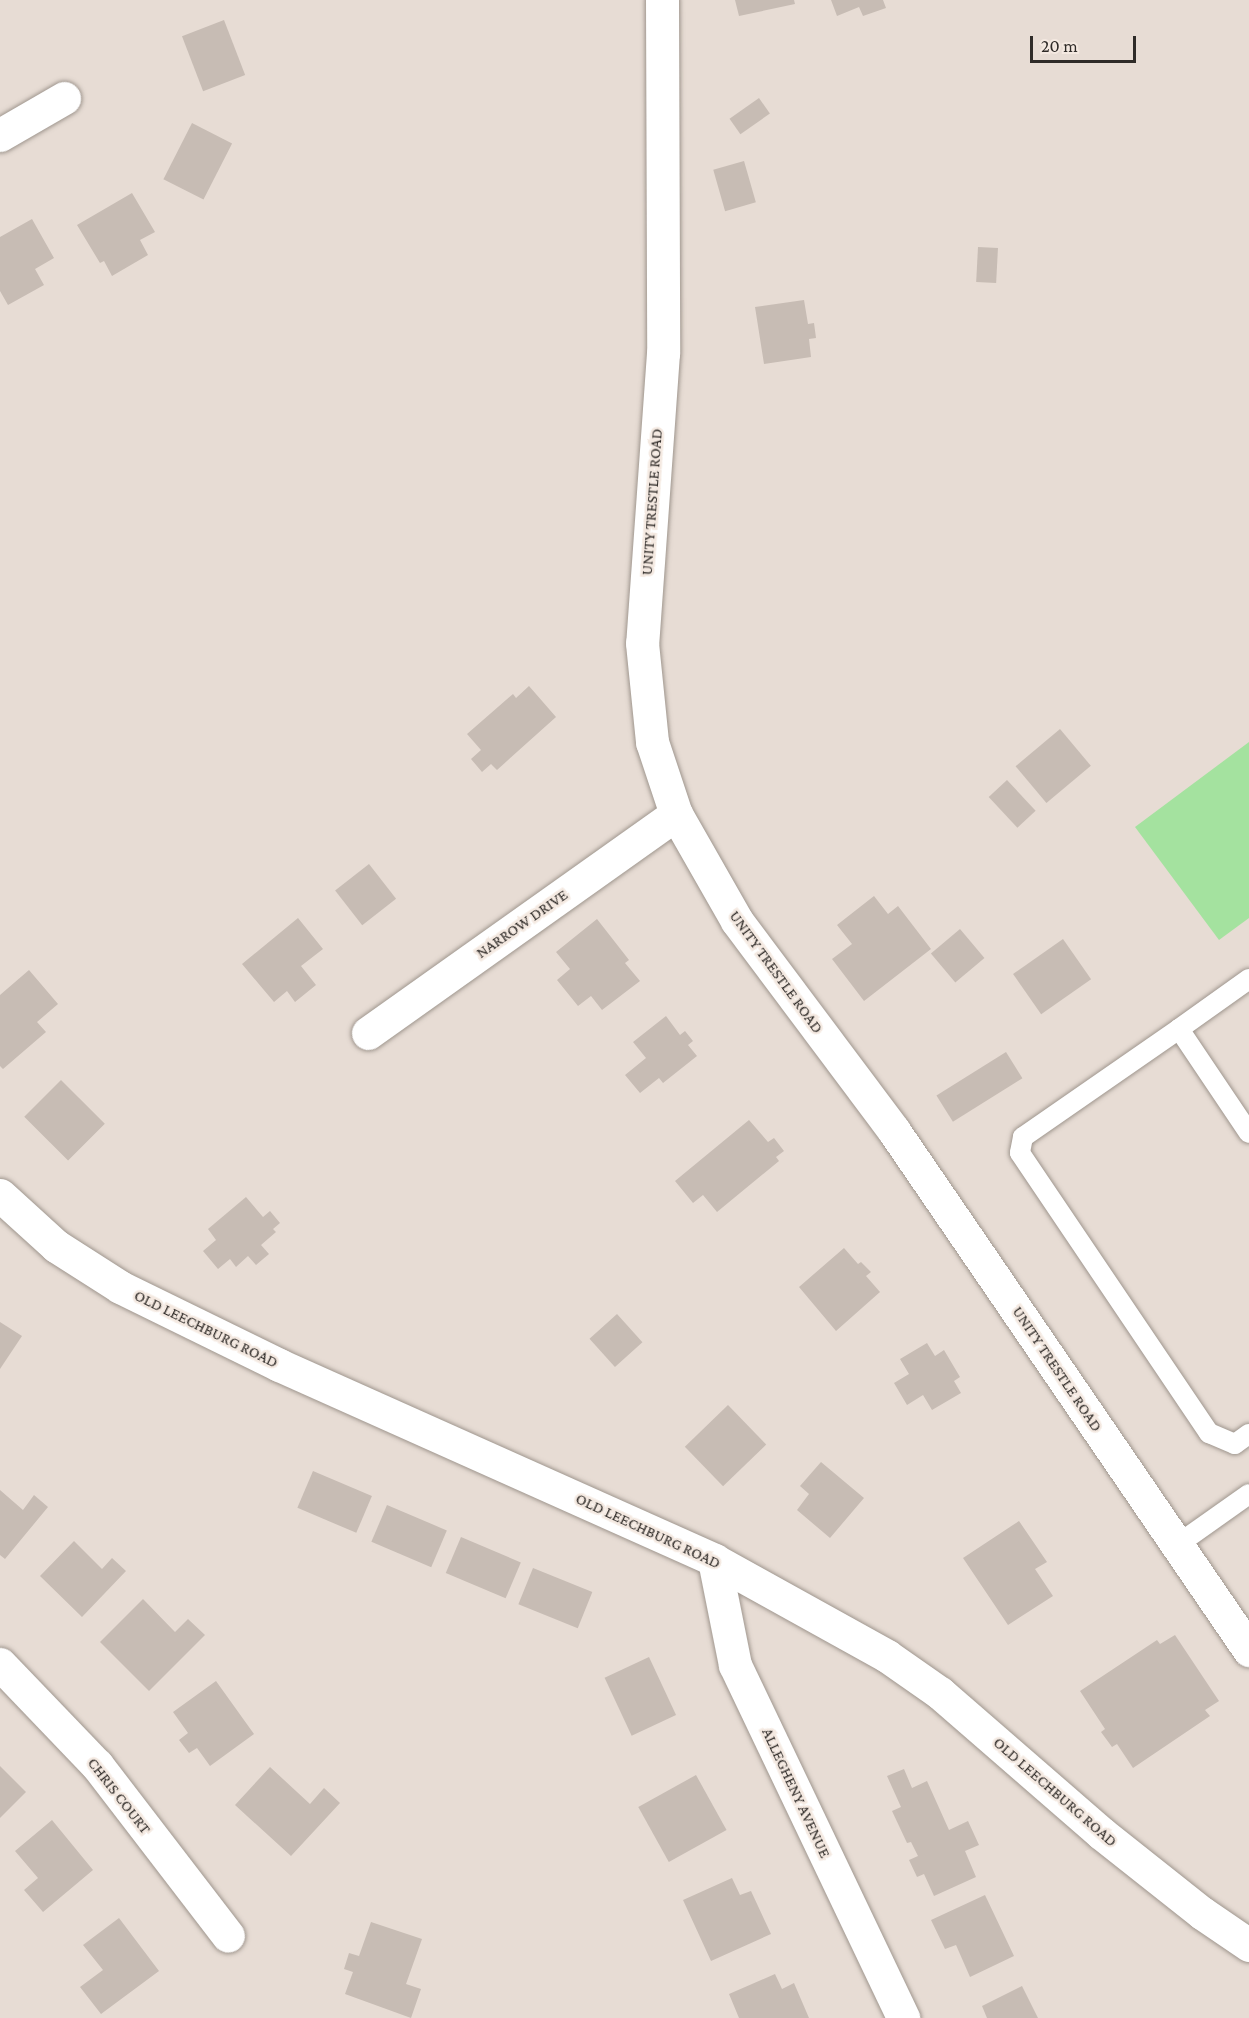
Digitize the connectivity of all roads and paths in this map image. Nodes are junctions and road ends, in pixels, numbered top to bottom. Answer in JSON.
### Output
{"nodes":[{"id":1,"x":662,"y":0,"type":"edge"},
{"id":2,"x":64,"y":98,"type":"dead end"},
{"id":3,"x":0,"y":135,"type":"edge"},
{"id":4,"x":676,"y":814,"type":"junction"},
{"id":5,"x":1249,"y":979,"type":"edge"},
{"id":6,"x":1179,"y":1029,"type":"junction"},
{"id":7,"x":368,"y":1033,"type":"dead end"},
{"id":8,"x":1249,"y":1133,"type":"edge"},
{"id":9,"x":0,"y":1196,"type":"edge"},
{"id":10,"x":1249,"y":1434,"type":"edge"},
{"id":11,"x":1249,"y":1494,"type":"edge"},
{"id":12,"x":1177,"y":1545,"type":"junction"},
{"id":13,"x":714,"y":1560,"type":"junction"},
{"id":14,"x":1249,"y":1650,"type":"edge"},
{"id":15,"x":0,"y":1664,"type":"edge"},
{"id":16,"x":228,"y":1936,"type":"dead end"},
{"id":17,"x":1249,"y":1945,"type":"edge"},
{"id":18,"x":903,"y":2018,"type":"edge"}],
"edges":[{"from":1,"to":4,"type":"street","name":"UNITY TRESTLE ROAD"},
{"from":2,"to":3,"type":"street"},
{"from":4,"to":7,"type":"street","name":"NARROW DRIVE"},
{"from":4,"to":12,"type":"street","name":"UNITY TRESTLE ROAD"},
{"from":5,"to":6,"type":"lane"},
{"from":6,"to":8,"type":"lane"},
{"from":6,"to":10,"type":"lane"},
{"from":9,"to":13,"type":"street","name":"OLD LEECHBURG ROAD"},
{"from":11,"to":12,"type":"lane"},
{"from":12,"to":14,"type":"street","name":"UNITY TRESTLE ROAD"},
{"from":13,"to":17,"type":"street","name":"OLD LEECHBURG ROAD"},
{"from":13,"to":18,"type":"street","name":"ALLEGHENY AVENUE"},
{"from":15,"to":16,"type":"street","name":"CHRIS COURT"}]}
